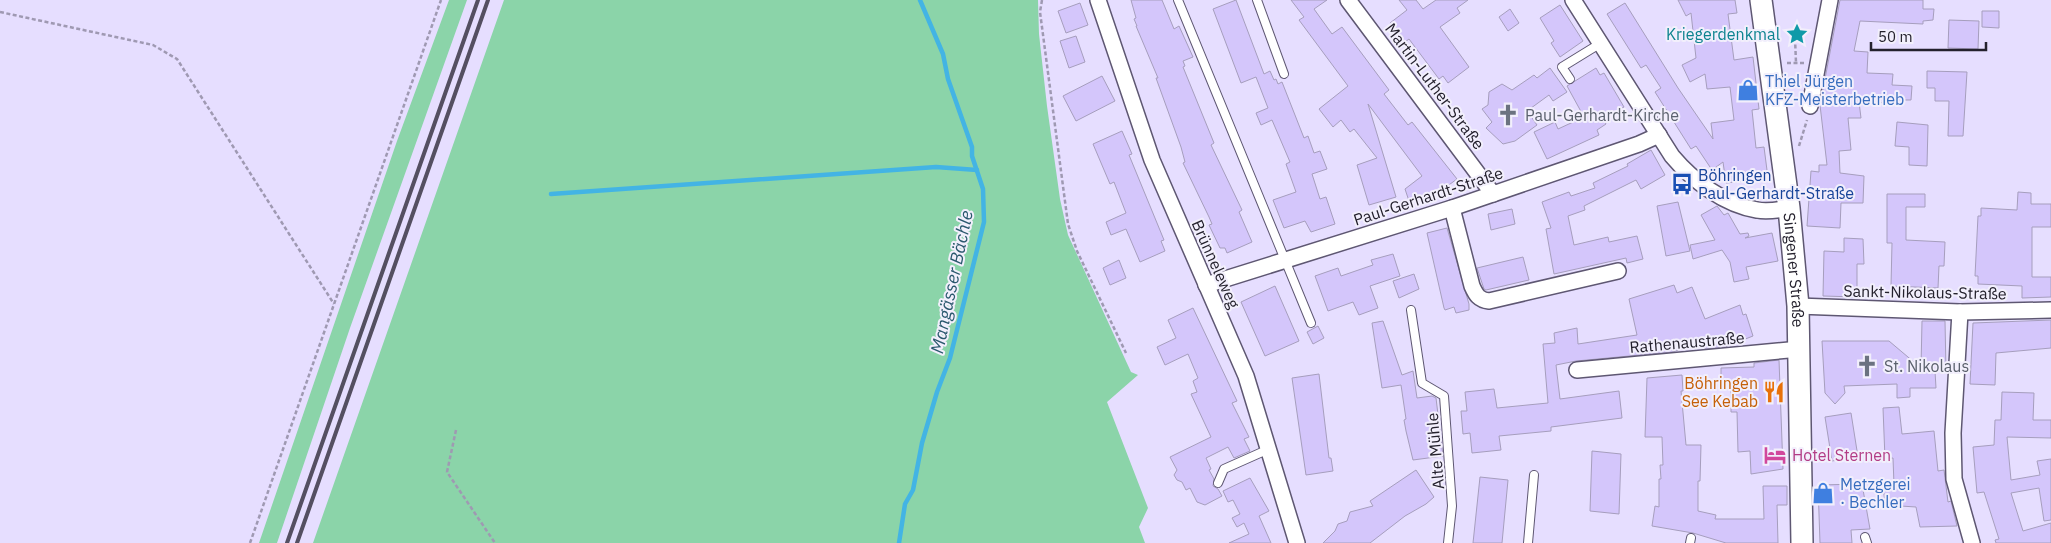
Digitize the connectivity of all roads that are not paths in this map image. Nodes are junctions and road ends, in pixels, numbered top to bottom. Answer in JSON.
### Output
{"nodes":[{"id":1,"x":1098,"y":0,"type":"edge"},
{"id":2,"x":1178,"y":0,"type":"edge"},
{"id":3,"x":1257,"y":0,"type":"edge"},
{"id":4,"x":1348,"y":0,"type":"edge"},
{"id":5,"x":1573,"y":0,"type":"edge"},
{"id":6,"x":1761,"y":0,"type":"edge"},
{"id":7,"x":1830,"y":0,"type":"edge"},
{"id":8,"x":1601,"y":43,"type":"junction"},
{"id":9,"x":1284,"y":74,"type":"dead end"},
{"id":10,"x":1570,"y":80,"type":"dead end"},
{"id":11,"x":1810,"y":106,"type":"dead end"},
{"id":12,"x":1659,"y":135,"type":"junction"},
{"id":13,"x":1494,"y":194,"type":"junction"},
{"id":14,"x":1452,"y":208,"type":"junction"},
{"id":15,"x":1789,"y":208,"type":"junction"},
{"id":16,"x":1285,"y":260,"type":"junction"},
{"id":17,"x":1618,"y":271,"type":"dead end"},
{"id":18,"x":1206,"y":285,"type":"junction"},
{"id":19,"x":1798,"y":306,"type":"junction"},
{"id":20,"x":1411,"y":310,"type":"dead end"},
{"id":21,"x":2051,"y":310,"type":"edge"},
{"id":22,"x":1960,"y":312,"type":"junction"},
{"id":23,"x":1310,"y":323,"type":"dead end"},
{"id":24,"x":1800,"y":349,"type":"junction"},
{"id":25,"x":1577,"y":370,"type":"dead end"},
{"id":26,"x":1269,"y":449,"type":"junction"},
{"id":27,"x":1534,"y":475,"type":"dead end"},
{"id":28,"x":1218,"y":483,"type":"dead end"},
{"id":29,"x":1297,"y":543,"type":"edge"},
{"id":30,"x":1448,"y":543,"type":"edge"},
{"id":31,"x":1528,"y":543,"type":"edge"},
{"id":32,"x":1802,"y":543,"type":"edge"},
{"id":33,"x":1972,"y":543,"type":"edge"}],
"edges":[{"from":1,"to":18,"type":"street","name":"Brünneleweg"},
{"from":2,"to":16,"type":"lane"},
{"from":3,"to":9,"type":"lane"},
{"from":4,"to":13,"type":"street","name":"Martin-Luther-Straße"},
{"from":5,"to":8,"type":"street"},
{"from":6,"to":15,"type":"street","name":"Singener Straße"},
{"from":7,"to":11,"type":"street"},
{"from":8,"to":10,"type":"lane"},
{"from":8,"to":12,"type":"street"},
{"from":12,"to":13,"type":"street","name":"Paul-Gerhardt-Straße"},
{"from":12,"to":15,"type":"street"},
{"from":13,"to":14,"type":"street","name":"Paul-Gerhardt-Straße"},
{"from":14,"to":16,"type":"street","name":"Paul-Gerhardt-Straße"},
{"from":14,"to":17,"type":"street"},
{"from":15,"to":19,"type":"street","name":"Singener Straße"},
{"from":16,"to":18,"type":"street","name":"Paul-Gerhardt-Straße"},
{"from":16,"to":23,"type":"lane"},
{"from":18,"to":26,"type":"street","name":"Brünneleweg"},
{"from":19,"to":22,"type":"street","name":"Sankt-Nikolaus-Straße"},
{"from":19,"to":24,"type":"street","name":"Singener Straße"},
{"from":20,"to":30,"type":"lane","name":"Alte Mühle"},
{"from":21,"to":22,"type":"street","name":"Sankt-Nikolaus-Straße"},
{"from":22,"to":33,"type":"street"},
{"from":24,"to":25,"type":"street","name":"Rathenaustraße"},
{"from":24,"to":32,"type":"street","name":"Singener Straße"},
{"from":26,"to":28,"type":"lane"},
{"from":26,"to":29,"type":"street","name":"Brünneleweg"},
{"from":27,"to":31,"type":"lane"}]}
